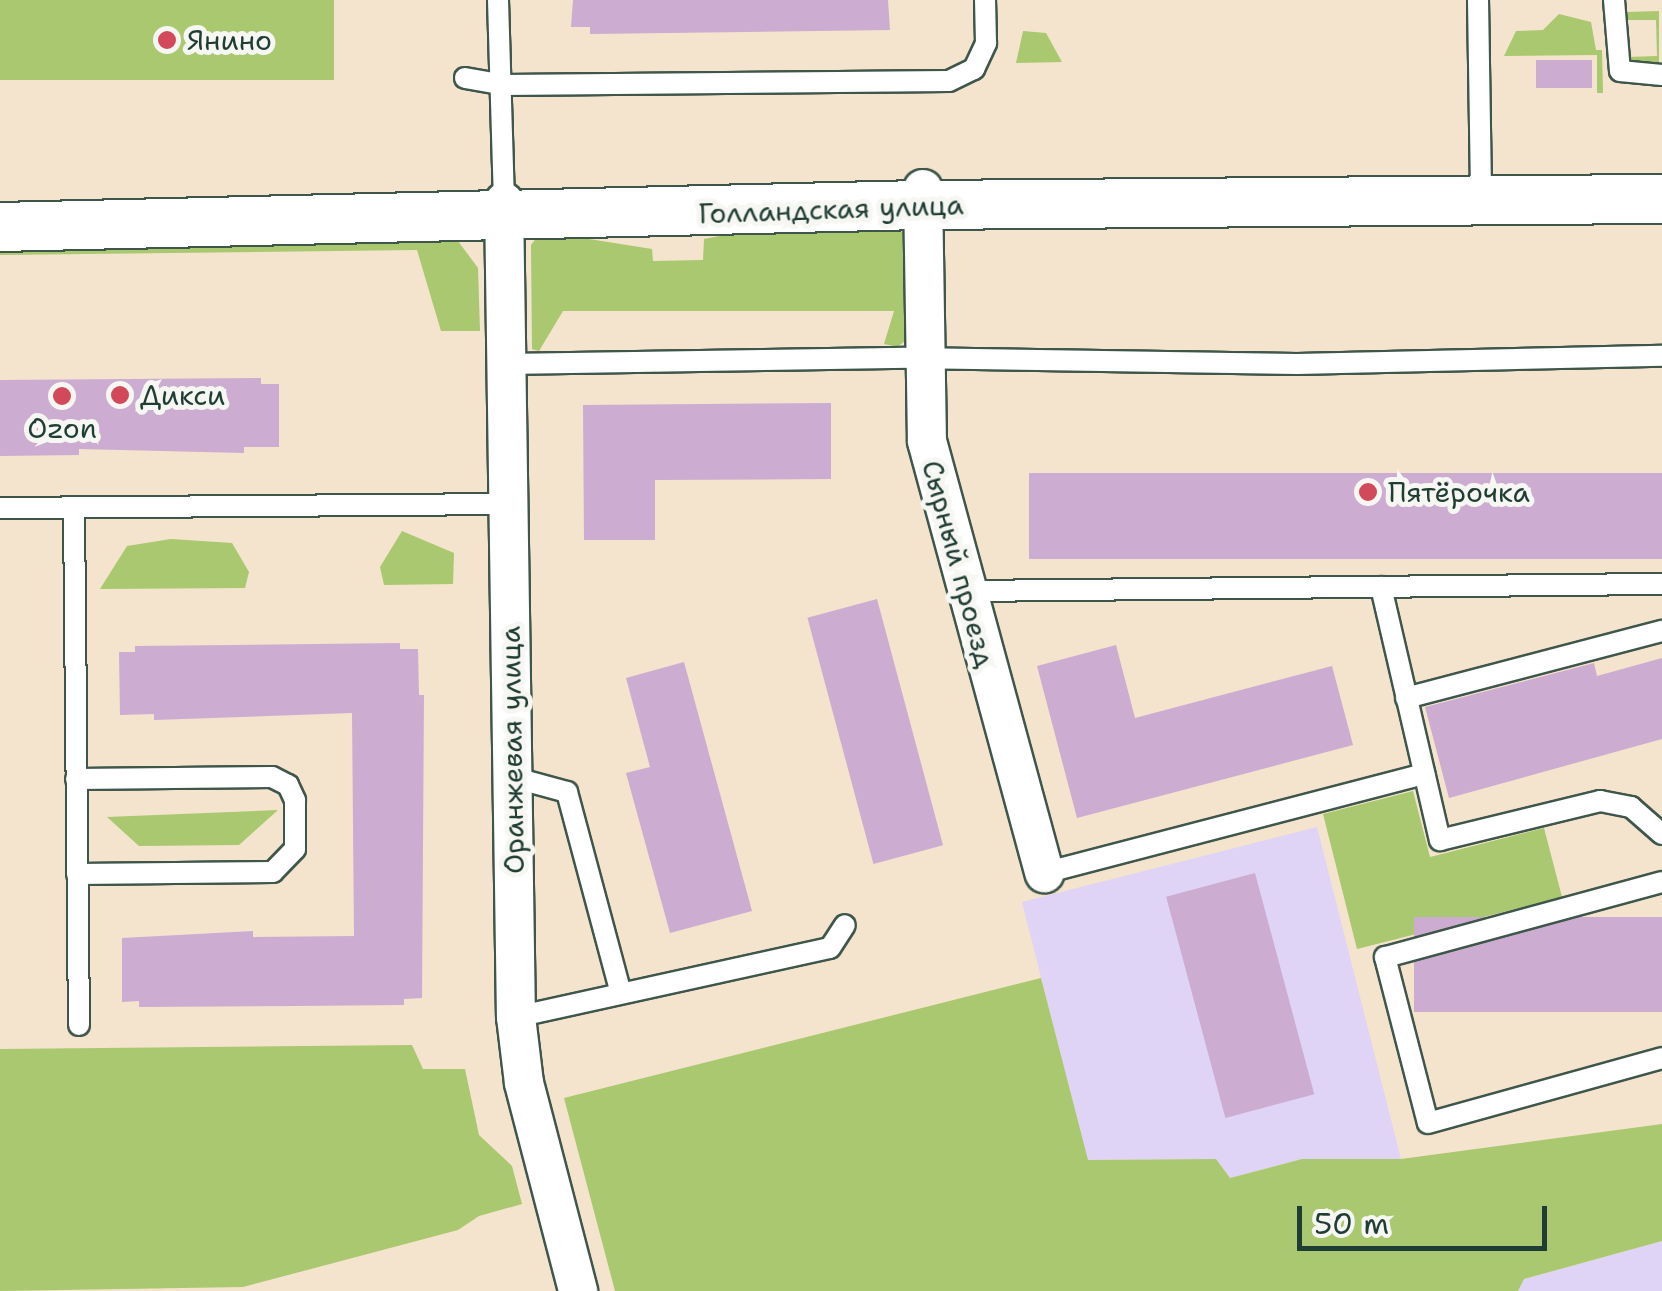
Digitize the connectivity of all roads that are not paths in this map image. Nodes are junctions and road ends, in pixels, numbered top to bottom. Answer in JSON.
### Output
{"nodes":[{"id":1,"x":498,"y":0,"type":"edge"},
{"id":2,"x":985,"y":0,"type":"edge"},
{"id":3,"x":1478,"y":0,"type":"edge"},
{"id":4,"x":1614,"y":0,"type":"edge"},
{"id":5,"x":1662,"y":75,"type":"edge"},
{"id":6,"x":465,"y":78,"type":"dead end"},
{"id":7,"x":503,"y":85,"type":"junction"},
{"id":8,"x":1662,"y":180,"type":"edge"},
{"id":9,"x":1481,"y":192,"type":"junction"},
{"id":10,"x":923,"y":197,"type":"junction"},
{"id":11,"x":1662,"y":199,"type":"edge"},
{"id":12,"x":0,"y":209,"type":"edge"},
{"id":13,"x":504,"y":210,"type":"junction"},
{"id":14,"x":0,"y":227,"type":"edge"},
{"id":15,"x":1662,"y":356,"type":"edge"},
{"id":16,"x":924,"y":360,"type":"junction"},
{"id":17,"x":506,"y":364,"type":"junction"},
{"id":18,"x":508,"y":504,"type":"junction"},
{"id":19,"x":0,"y":508,"type":"edge"},
{"id":20,"x":74,"y":508,"type":"junction"},
{"id":21,"x":1662,"y":584,"type":"edge"},
{"id":22,"x":1381,"y":587,"type":"junction"},
{"id":23,"x":966,"y":591,"type":"junction"},
{"id":24,"x":1662,"y":631,"type":"edge"},
{"id":25,"x":1406,"y":698,"type":"junction"},
{"id":26,"x":1424,"y":774,"type":"junction"},
{"id":27,"x":512,"y":777,"type":"junction"},
{"id":28,"x":76,"y":780,"type":"junction"},
{"id":29,"x":1662,"y":834,"type":"edge"},
{"id":30,"x":1044,"y":872,"type":"joint"},
{"id":31,"x":77,"y":874,"type":"junction"},
{"id":32,"x":1662,"y":882,"type":"edge"},
{"id":33,"x":846,"y":924,"type":"dead end"},
{"id":34,"x":621,"y":993,"type":"junction"},
{"id":35,"x":516,"y":1017,"type":"junction"},
{"id":36,"x":78,"y":1025,"type":"dead end"},
{"id":37,"x":1662,"y":1058,"type":"edge"},
{"id":38,"x":578,"y":1291,"type":"edge"}],
"edges":[{"from":1,"to":7,"type":"lane"},
{"from":2,"to":7,"type":"lane"},
{"from":3,"to":9,"type":"lane"},
{"from":4,"to":5,"type":"lane"},
{"from":6,"to":7,"type":"lane"},
{"from":7,"to":13,"type":"lane"},
{"from":8,"to":9,"type":"street","name":"Голландская улица"},
{"from":9,"to":10,"type":"street","name":"Голландская улица"},
{"from":9,"to":11,"type":"street","name":"Голландская улица"},
{"from":10,"to":13,"type":"street","name":"Голландская улица"},
{"from":10,"to":16,"type":"street","name":"Сырный проезд"},
{"from":12,"to":13,"type":"street","name":"Голландская улица"},
{"from":13,"to":14,"type":"street","name":"Голландская улица"},
{"from":13,"to":17,"type":"street","name":"Оранжевая улица"},
{"from":15,"to":16,"type":"lane"},
{"from":16,"to":17,"type":"lane"},
{"from":16,"to":23,"type":"street","name":"Сырный проезд"},
{"from":17,"to":18,"type":"street","name":"Оранжевая улица"},
{"from":18,"to":20,"type":"lane"},
{"from":18,"to":27,"type":"street","name":"Оранжевая улица"},
{"from":19,"to":20,"type":"lane"},
{"from":20,"to":28,"type":"lane"},
{"from":21,"to":22,"type":"lane"},
{"from":22,"to":23,"type":"lane"},
{"from":22,"to":25,"type":"lane"},
{"from":23,"to":30,"type":"street","name":"Сырный проезд"},
{"from":24,"to":25,"type":"lane"},
{"from":25,"to":26,"type":"lane"},
{"from":26,"to":29,"type":"lane"},
{"from":26,"to":30,"type":"lane"},
{"from":27,"to":34,"type":"lane"},
{"from":27,"to":35,"type":"street","name":"Оранжевая улица"},
{"from":28,"to":31,"type":"lane"},
{"from":28,"to":31,"type":"lane"},
{"from":31,"to":36,"type":"lane"},
{"from":32,"to":37,"type":"lane"},
{"from":33,"to":34,"type":"lane"},
{"from":34,"to":35,"type":"lane"},
{"from":35,"to":38,"type":"street","name":"Оранжевая улица"}]}
